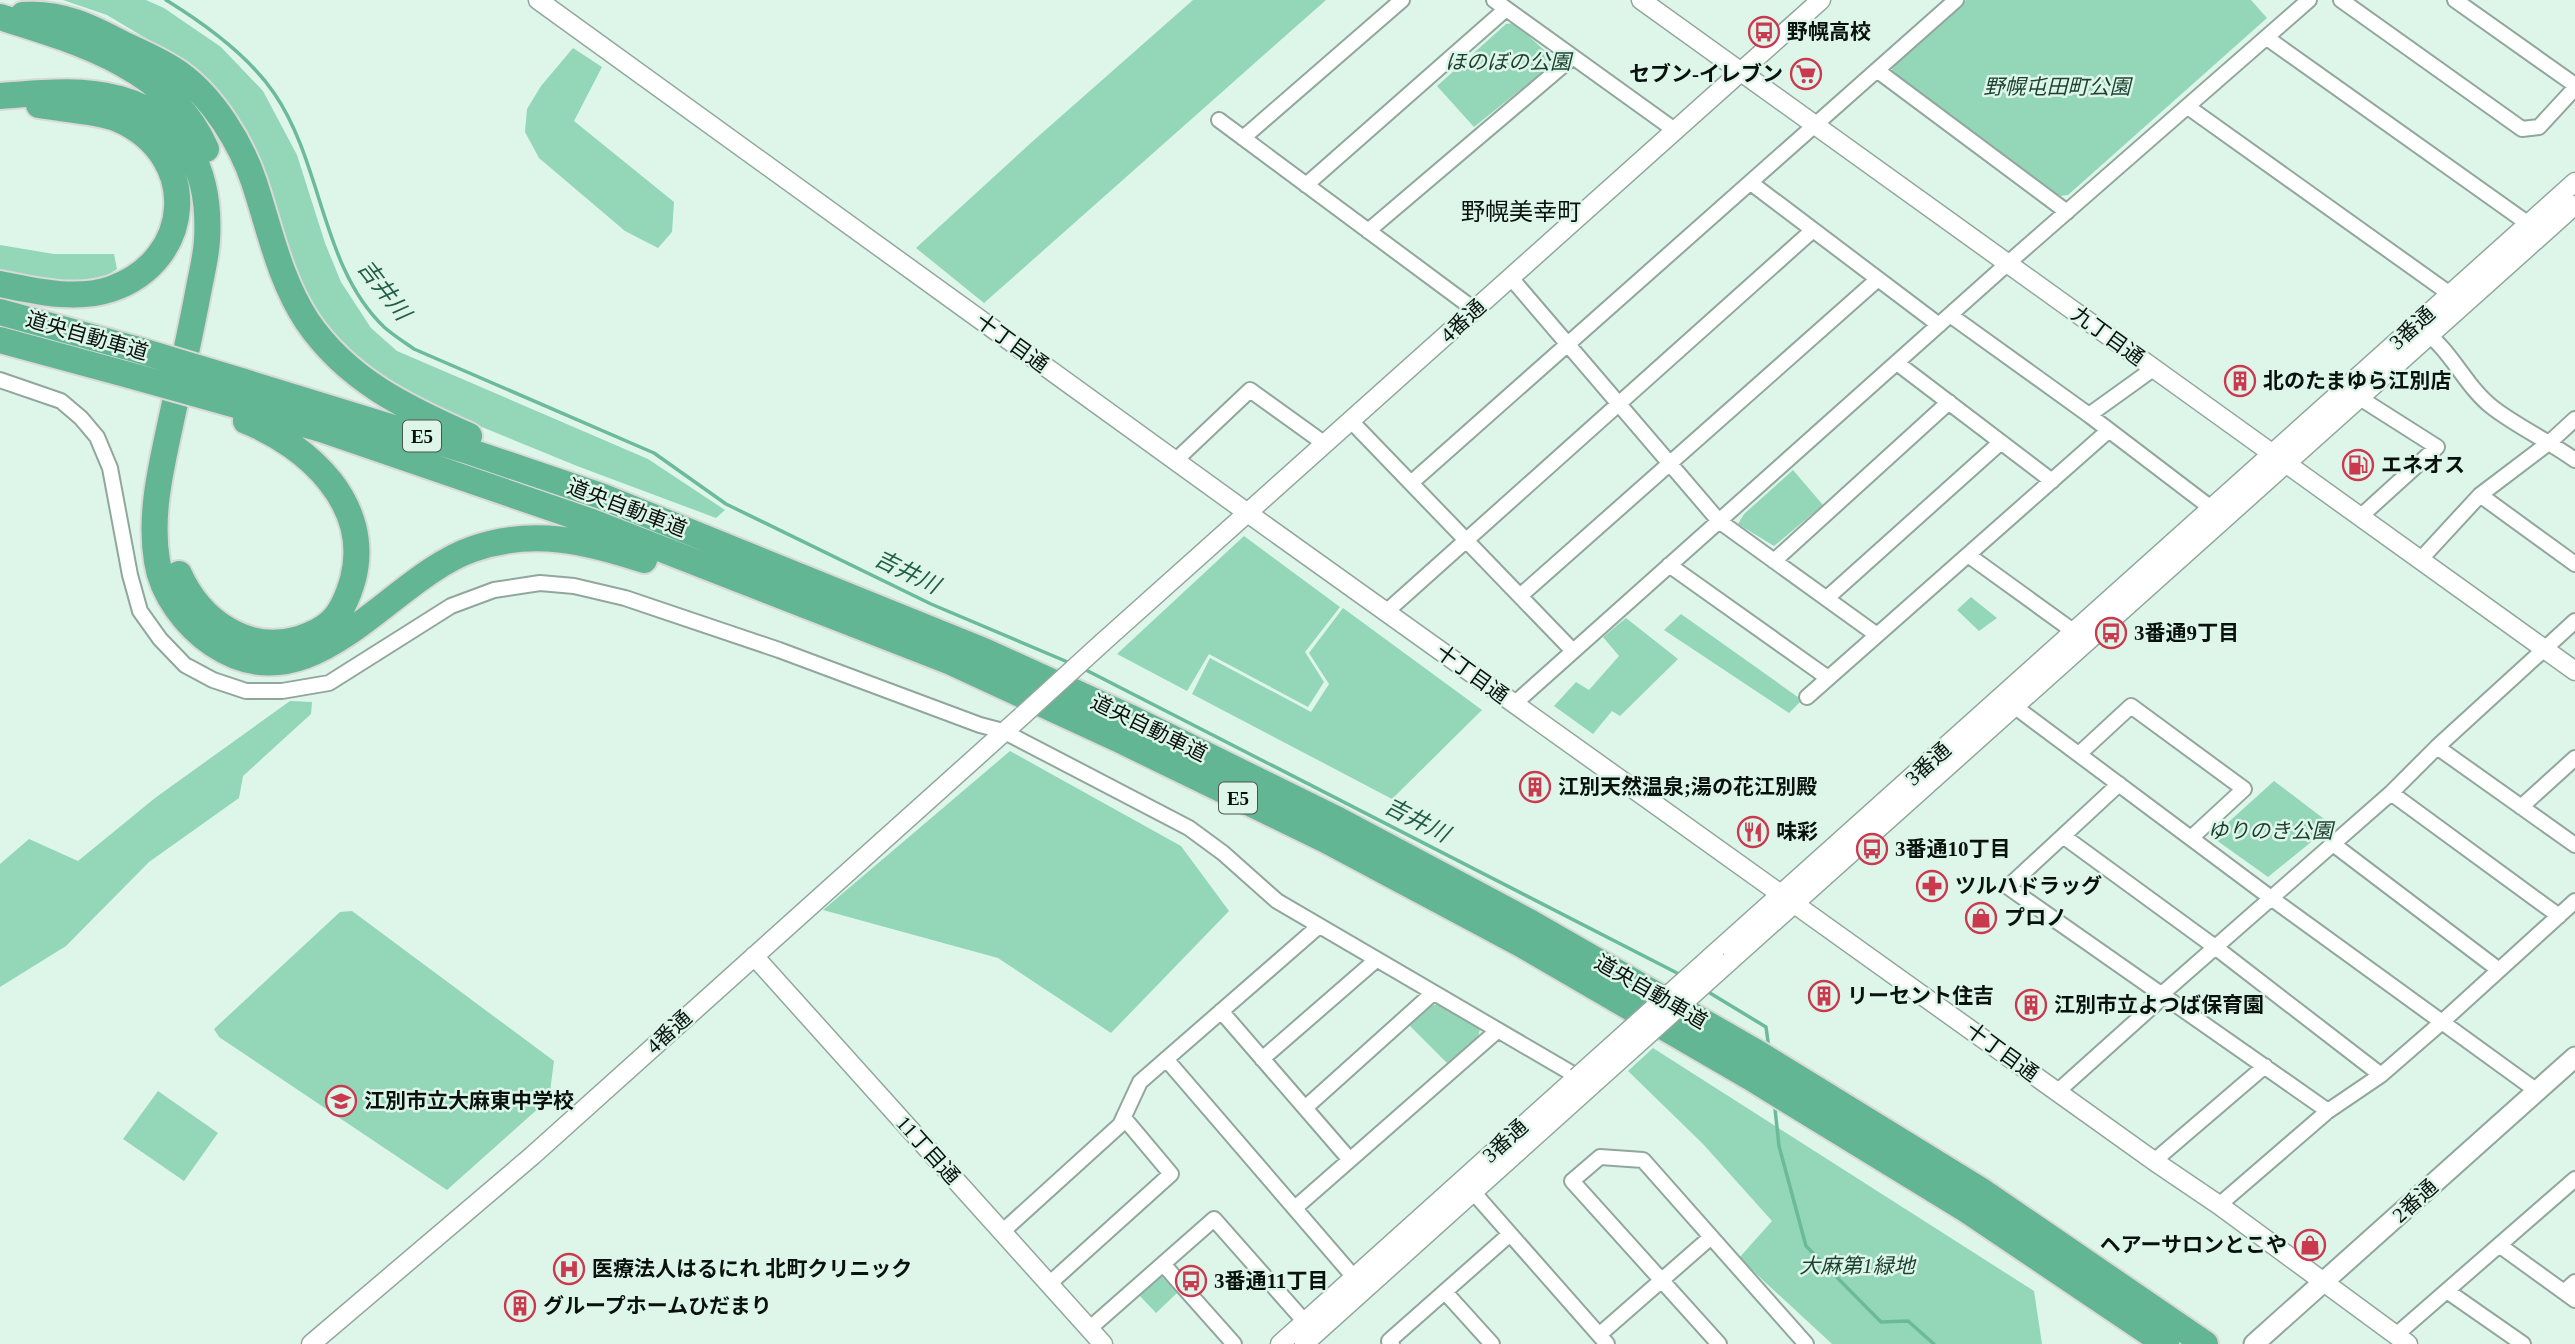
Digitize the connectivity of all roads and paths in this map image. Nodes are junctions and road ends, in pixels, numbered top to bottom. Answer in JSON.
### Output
{"nodes":[{"id":1,"x":538,"y":0,"type":"edge"},
{"id":2,"x":1402,"y":0,"type":"edge"},
{"id":3,"x":1821,"y":0,"type":"edge"},
{"id":4,"x":1956,"y":0,"type":"edge"},
{"id":5,"x":2309,"y":0,"type":"edge"},
{"id":6,"x":2341,"y":0,"type":"edge"},
{"id":7,"x":2455,"y":0,"type":"edge"},
{"id":8,"x":1648,"y":2,"type":"edge"},
{"id":9,"x":1500,"y":4,"type":"edge"},
{"id":10,"x":0,"y":17,"type":"edge"},
{"id":11,"x":2267,"y":38,"type":"junction"},
{"id":12,"x":1573,"y":57,"type":"junction"},
{"id":13,"x":1878,"y":71,"type":"junction"},
{"id":14,"x":1741,"y":72,"type":"junction"},
{"id":15,"x":2575,"y":87,"type":"edge"},
{"id":16,"x":0,"y":97,"type":"edge"},
{"id":17,"x":2188,"y":107,"type":"junction"},
{"id":18,"x":1219,"y":120,"type":"dead end"},
{"id":19,"x":1816,"y":127,"type":"junction"},
{"id":20,"x":1676,"y":131,"type":"junction"},
{"id":21,"x":1243,"y":138,"type":"junction"},
{"id":22,"x":2575,"y":182,"type":"edge"},
{"id":23,"x":1751,"y":183,"type":"junction"},
{"id":24,"x":1306,"y":186,"type":"junction"},
{"id":25,"x":2575,"y":205,"type":"edge"},
{"id":26,"x":2067,"y":212,"type":"junction"},
{"id":27,"x":2535,"y":229,"type":"junction"},
{"id":28,"x":1814,"y":230,"type":"junction"},
{"id":29,"x":1368,"y":231,"type":"junction"},
{"id":30,"x":2007,"y":264,"type":"junction"},
{"id":31,"x":1511,"y":278,"type":"junction"},
{"id":32,"x":1878,"y":279,"type":"junction"},
{"id":33,"x":0,"y":284,"type":"edge"},
{"id":34,"x":2457,"y":299,"type":"junction"},
{"id":35,"x":1475,"y":310,"type":"junction"},
{"id":36,"x":0,"y":312,"type":"edge"},
{"id":37,"x":1945,"y":320,"type":"junction"},
{"id":38,"x":2422,"y":330,"type":"junction"},
{"id":39,"x":0,"y":340,"type":"edge"},
{"id":40,"x":1567,"y":344,"type":"junction"},
{"id":41,"x":132,"y":362,"type":"junction"},
{"id":42,"x":1897,"y":362,"type":"junction"},
{"id":43,"x":2153,"y":369,"type":"junction"},
{"id":44,"x":0,"y":380,"type":"edge"},
{"id":45,"x":2352,"y":393,"type":"junction"},
{"id":46,"x":235,"y":400,"type":"junction"},
{"id":47,"x":1949,"y":402,"type":"junction"},
{"id":48,"x":1618,"y":404,"type":"junction"},
{"id":49,"x":2089,"y":415,"type":"junction"},
{"id":50,"x":2575,"y":419,"type":"edge"},
{"id":51,"x":1351,"y":421,"type":"junction"},
{"id":52,"x":2108,"y":431,"type":"junction"},
{"id":53,"x":2001,"y":442,"type":"junction"},
{"id":54,"x":2550,"y":442,"type":"junction"},
{"id":55,"x":1325,"y":444,"type":"junction"},
{"id":56,"x":2278,"y":459,"type":"junction"},
{"id":57,"x":2575,"y":460,"type":"edge"},
{"id":58,"x":1175,"y":461,"type":"junction"},
{"id":59,"x":1669,"y":463,"type":"junction"},
{"id":60,"x":2052,"y":481,"type":"junction"},
{"id":61,"x":1410,"y":483,"type":"junction"},
{"id":62,"x":2480,"y":495,"type":"junction"},
{"id":63,"x":601,"y":496,"type":"junction"},
{"id":64,"x":1248,"y":513,"type":"junction"},
{"id":65,"x":2218,"y":513,"type":"junction"},
{"id":66,"x":2360,"y":517,"type":"junction"},
{"id":67,"x":1719,"y":521,"type":"junction"},
{"id":68,"x":1466,"y":540,"type":"junction"},
{"id":69,"x":1968,"y":555,"type":"junction"},
{"id":70,"x":2420,"y":560,"type":"junction"},
{"id":71,"x":1774,"y":561,"type":"junction"},
{"id":72,"x":2575,"y":564,"type":"edge"},
{"id":73,"x":1670,"y":565,"type":"junction"},
{"id":74,"x":1520,"y":596,"type":"junction"},
{"id":75,"x":1827,"y":598,"type":"junction"},
{"id":76,"x":1386,"y":612,"type":"junction"},
{"id":77,"x":2575,"y":621,"type":"edge"},
{"id":78,"x":1877,"y":635,"type":"junction"},
{"id":79,"x":2081,"y":636,"type":"junction"},
{"id":80,"x":2543,"y":649,"type":"junction"},
{"id":81,"x":1573,"y":651,"type":"junction"},
{"id":82,"x":951,"y":662,"type":"junction"},
{"id":83,"x":2575,"y":671,"type":"edge"},
{"id":84,"x":1828,"y":678,"type":"junction"},
{"id":85,"x":1807,"y":697,"type":"dead end"},
{"id":86,"x":1514,"y":704,"type":"junction"},
{"id":87,"x":2014,"y":706,"type":"junction"},
{"id":88,"x":1003,"y":731,"type":"junction"},
{"id":89,"x":2437,"y":747,"type":"junction"},
{"id":90,"x":2079,"y":754,"type":"junction"},
{"id":91,"x":2575,"y":758,"type":"edge"},
{"id":92,"x":2119,"y":784,"type":"junction"},
{"id":93,"x":2391,"y":793,"type":"junction"},
{"id":94,"x":2521,"y":807,"type":"junction"},
{"id":95,"x":2063,"y":836,"type":"junction"},
{"id":96,"x":2191,"y":838,"type":"junction"},
{"id":97,"x":2333,"y":844,"type":"junction"},
{"id":98,"x":2575,"y":845,"type":"edge"},
{"id":99,"x":2271,"y":898,"type":"junction"},
{"id":100,"x":1788,"y":899,"type":"junction"},
{"id":101,"x":2575,"y":901,"type":"edge"},
{"id":102,"x":2559,"y":916,"type":"junction"},
{"id":103,"x":1319,"y":926,"type":"junction"},
{"id":104,"x":2215,"y":947,"type":"junction"},
{"id":105,"x":754,"y":956,"type":"junction"},
{"id":106,"x":1376,"y":960,"type":"junction"},
{"id":107,"x":2499,"y":970,"type":"junction"},
{"id":108,"x":1433,"y":993,"type":"junction"},
{"id":109,"x":2164,"y":994,"type":"junction"},
{"id":110,"x":1221,"y":1012,"type":"junction"},
{"id":111,"x":2442,"y":1023,"type":"junction"},
{"id":112,"x":1497,"y":1031,"type":"junction"},
{"id":113,"x":2575,"y":1058,"type":"edge"},
{"id":114,"x":1166,"y":1059,"type":"junction"},
{"id":115,"x":1262,"y":1059,"type":"junction"},
{"id":116,"x":2265,"y":1066,"type":"junction"},
{"id":117,"x":2381,"y":1075,"type":"junction"},
{"id":118,"x":1585,"y":1081,"type":"junction"},
{"id":119,"x":2537,"y":1091,"type":"junction"},
{"id":120,"x":2057,"y":1092,"type":"junction"},
{"id":121,"x":1305,"y":1108,"type":"junction"},
{"id":122,"x":2328,"y":1111,"type":"junction"},
{"id":123,"x":1124,"y":1118,"type":"junction"},
{"id":124,"x":1350,"y":1160,"type":"junction"},
{"id":125,"x":2154,"y":1161,"type":"junction"},
{"id":126,"x":2575,"y":1179,"type":"edge"},
{"id":127,"x":1467,"y":1186,"type":"junction"},
{"id":128,"x":2219,"y":1205,"type":"junction"},
{"id":129,"x":1295,"y":1208,"type":"junction"},
{"id":130,"x":1002,"y":1231,"type":"junction"},
{"id":131,"x":1510,"y":1234,"type":"junction"},
{"id":132,"x":1711,"y":1237,"type":"junction"},
{"id":133,"x":2499,"y":1245,"type":"junction"},
{"id":134,"x":1163,"y":1264,"type":"junction"},
{"id":135,"x":1662,"y":1280,"type":"junction"},
{"id":136,"x":2575,"y":1282,"type":"edge"},
{"id":137,"x":1359,"y":1283,"type":"junction"},
{"id":138,"x":2323,"y":1283,"type":"junction"},
{"id":139,"x":1049,"y":1284,"type":"junction"},
{"id":140,"x":2447,"y":1290,"type":"junction"},
{"id":141,"x":1445,"y":1292,"type":"junction"},
{"id":142,"x":2569,"y":1296,"type":"edge"},
{"id":143,"x":1304,"y":1322,"type":"junction"},
{"id":144,"x":1089,"y":1329,"type":"junction"},
{"id":145,"x":1603,"y":1340,"type":"edge"},
{"id":146,"x":2402,"y":1340,"type":"edge"},
{"id":147,"x":312,"y":1344,"type":"edge"},
{"id":148,"x":1103,"y":1344,"type":"edge"},
{"id":149,"x":1234,"y":1344,"type":"edge"},
{"id":150,"x":1280,"y":1344,"type":"edge"},
{"id":151,"x":1304,"y":1344,"type":"edge"},
{"id":152,"x":1392,"y":1344,"type":"edge"},
{"id":153,"x":1492,"y":1344,"type":"edge"},
{"id":154,"x":1719,"y":1344,"type":"edge"},
{"id":155,"x":1806,"y":1344,"type":"edge"},
{"id":156,"x":2166,"y":1344,"type":"edge"},
{"id":157,"x":2206,"y":1344,"type":"edge"},
{"id":158,"x":2255,"y":1344,"type":"edge"},
{"id":159,"x":2523,"y":1344,"type":"edge"}],
"edges":[{"from":1,"to":58,"type":"street","name":"十丁目通"},
{"from":2,"to":21,"type":"street"},
{"from":3,"to":14,"type":"street","name":"4番通"},
{"from":4,"to":13,"type":"street"},
{"from":5,"to":11,"type":"street"},
{"from":6,"to":15,"type":"street"},
{"from":7,"to":15,"type":"street"},
{"from":8,"to":14,"type":"street","name":"九丁目通"},
{"from":9,"to":12,"type":"street"},
{"from":9,"to":24,"type":"street"},
{"from":10,"to":46,"type":"highway"},
{"from":10,"to":63,"type":"highway"},
{"from":11,"to":17,"type":"street"},
{"from":11,"to":27,"type":"street"},
{"from":12,"to":20,"type":"street"},
{"from":12,"to":29,"type":"street"},
{"from":13,"to":19,"type":"street"},
{"from":13,"to":26,"type":"street"},
{"from":14,"to":19,"type":"street","name":"九丁目通"},
{"from":14,"to":20,"type":"street","name":"4番通"},
{"from":16,"to":33,"type":"highway"},
{"from":16,"to":82,"type":"highway"},
{"from":17,"to":26,"type":"street"},
{"from":17,"to":34,"type":"street"},
{"from":18,"to":21,"type":"street"},
{"from":19,"to":23,"type":"street"},
{"from":19,"to":30,"type":"street","name":"九丁目通"},
{"from":20,"to":31,"type":"street","name":"4番通"},
{"from":21,"to":24,"type":"street"},
{"from":22,"to":27,"type":"street","name":"3番通"},
{"from":23,"to":28,"type":"street"},
{"from":23,"to":40,"type":"street"},
{"from":24,"to":29,"type":"street"},
{"from":25,"to":27,"type":"street","name":"3番通"},
{"from":26,"to":30,"type":"street"},
{"from":27,"to":34,"type":"street","name":"3番通"},
{"from":28,"to":32,"type":"street"},
{"from":28,"to":48,"type":"street"},
{"from":29,"to":35,"type":"street"},
{"from":30,"to":37,"type":"street"},
{"from":30,"to":43,"type":"street","name":"九丁目通"},
{"from":31,"to":35,"type":"street","name":"4番通"},
{"from":31,"to":40,"type":"street"},
{"from":32,"to":37,"type":"street"},
{"from":32,"to":59,"type":"street"},
{"from":34,"to":38,"type":"street","name":"3番通"},
{"from":35,"to":51,"type":"street","name":"4番通"},
{"from":36,"to":41,"type":"highway","name":"道央自動車道","number":"E5"},
{"from":37,"to":42,"type":"street"},
{"from":37,"to":49,"type":"street"},
{"from":38,"to":45,"type":"street","name":"3番通"},
{"from":38,"to":54,"type":"street"},
{"from":39,"to":41,"type":"highway","name":"道央自動車道","number":"E5"},
{"from":40,"to":48,"type":"street"},
{"from":40,"to":61,"type":"street"},
{"from":41,"to":46,"type":"highway","bridge":true},
{"from":41,"to":46,"type":"highway","name":"道央自動車道","number":"E5","bridge":true},
{"from":42,"to":47,"type":"street"},
{"from":42,"to":67,"type":"street"},
{"from":43,"to":49,"type":"street"},
{"from":43,"to":56,"type":"street","name":"九丁目通"},
{"from":44,"to":88,"type":"street"},
{"from":45,"to":56,"type":"street","name":"3番通"},
{"from":45,"to":66,"type":"street"},
{"from":46,"to":63,"type":"highway","name":"道央自動車道","number":"E5"},
{"from":46,"to":82,"type":"highway","name":"道央自動車道","number":"E5"},
{"from":47,"to":53,"type":"street"},
{"from":47,"to":71,"type":"street"},
{"from":48,"to":59,"type":"street"},
{"from":48,"to":68,"type":"street"},
{"from":49,"to":52,"type":"street"},
{"from":50,"to":54,"type":"street"},
{"from":51,"to":55,"type":"street","name":"4番通"},
{"from":51,"to":61,"type":"street"},
{"from":52,"to":60,"type":"street"},
{"from":52,"to":65,"type":"street"},
{"from":53,"to":60,"type":"street"},
{"from":53,"to":75,"type":"street"},
{"from":54,"to":57,"type":"street"},
{"from":54,"to":62,"type":"street"},
{"from":55,"to":58,"type":"street"},
{"from":55,"to":64,"type":"street","name":"4番通"},
{"from":56,"to":65,"type":"street","name":"3番通"},
{"from":56,"to":66,"type":"street","name":"九丁目通"},
{"from":58,"to":64,"type":"street","name":"十丁目通"},
{"from":59,"to":67,"type":"street"},
{"from":59,"to":74,"type":"street"},
{"from":60,"to":69,"type":"street"},
{"from":61,"to":68,"type":"street"},
{"from":62,"to":70,"type":"street"},
{"from":62,"to":72,"type":"street"},
{"from":63,"to":157,"type":"highway","name":"道央自動車道","number":"E5"},
{"from":64,"to":76,"type":"street","name":"十丁目通"},
{"from":64,"to":88,"type":"street","name":"4番通","bridge":true},
{"from":65,"to":79,"type":"street","name":"3番通"},
{"from":66,"to":70,"type":"street","name":"九丁目通"},
{"from":67,"to":71,"type":"street"},
{"from":67,"to":73,"type":"street"},
{"from":68,"to":74,"type":"street"},
{"from":68,"to":76,"type":"street"},
{"from":69,"to":78,"type":"street"},
{"from":69,"to":79,"type":"street"},
{"from":70,"to":80,"type":"street","name":"九丁目通"},
{"from":71,"to":75,"type":"street"},
{"from":73,"to":81,"type":"street"},
{"from":73,"to":84,"type":"street"},
{"from":74,"to":81,"type":"street"},
{"from":75,"to":78,"type":"street"},
{"from":76,"to":86,"type":"street","name":"十丁目通"},
{"from":77,"to":80,"type":"street"},
{"from":78,"to":84,"type":"street"},
{"from":79,"to":87,"type":"street","name":"3番通"},
{"from":79,"to":100,"type":"street","name":"3番通"},
{"from":80,"to":83,"type":"street","name":"九丁目通"},
{"from":80,"to":89,"type":"street"},
{"from":81,"to":86,"type":"street"},
{"from":82,"to":156,"type":"highway","name":"道央自動車道","number":"E5"},
{"from":84,"to":85,"type":"street"},
{"from":86,"to":100,"type":"street","name":"十丁目通"},
{"from":87,"to":90,"type":"street"},
{"from":87,"to":100,"type":"street","name":"3番通"},
{"from":88,"to":103,"type":"street"},
{"from":88,"to":105,"type":"street","name":"4番通"},
{"from":89,"to":93,"type":"street"},
{"from":89,"to":94,"type":"street"},
{"from":90,"to":92,"type":"street"},
{"from":90,"to":96,"type":"street"},
{"from":91,"to":94,"type":"street"},
{"from":92,"to":95,"type":"street"},
{"from":92,"to":96,"type":"street"},
{"from":93,"to":97,"type":"street"},
{"from":93,"to":102,"type":"street"},
{"from":94,"to":98,"type":"street"},
{"from":95,"to":104,"type":"street"},
{"from":95,"to":109,"type":"street"},
{"from":96,"to":99,"type":"street"},
{"from":97,"to":99,"type":"street"},
{"from":97,"to":107,"type":"street"},
{"from":99,"to":104,"type":"street"},
{"from":99,"to":111,"type":"street"},
{"from":100,"to":118,"type":"street","name":"3番通","bridge":true},
{"from":100,"to":120,"type":"street","name":"十丁目通"},
{"from":101,"to":102,"type":"street"},
{"from":102,"to":107,"type":"street"},
{"from":103,"to":106,"type":"street"},
{"from":103,"to":110,"type":"street"},
{"from":104,"to":109,"type":"street"},
{"from":104,"to":117,"type":"street"},
{"from":105,"to":130,"type":"street","name":"11丁目通"},
{"from":105,"to":147,"type":"street","name":"4番通"},
{"from":106,"to":108,"type":"street"},
{"from":106,"to":115,"type":"street"},
{"from":107,"to":111,"type":"street"},
{"from":108,"to":112,"type":"street"},
{"from":108,"to":121,"type":"street"},
{"from":109,"to":116,"type":"street"},
{"from":109,"to":120,"type":"street"},
{"from":110,"to":114,"type":"street"},
{"from":110,"to":115,"type":"street"},
{"from":111,"to":117,"type":"street"},
{"from":111,"to":119,"type":"street"},
{"from":112,"to":118,"type":"street"},
{"from":112,"to":124,"type":"street"},
{"from":113,"to":119,"type":"main road","name":"2番通"},
{"from":114,"to":123,"type":"street"},
{"from":114,"to":129,"type":"street"},
{"from":115,"to":121,"type":"street"},
{"from":116,"to":122,"type":"street"},
{"from":116,"to":125,"type":"street"},
{"from":117,"to":122,"type":"street"},
{"from":118,"to":127,"type":"street","name":"3番通"},
{"from":119,"to":138,"type":"main road","name":"2番通"},
{"from":120,"to":125,"type":"street","name":"十丁目通"},
{"from":121,"to":124,"type":"street"},
{"from":122,"to":128,"type":"street"},
{"from":123,"to":130,"type":"street"},
{"from":123,"to":139,"type":"street"},
{"from":124,"to":129,"type":"street"},
{"from":125,"to":128,"type":"street","name":"十丁目通"},
{"from":126,"to":133,"type":"street"},
{"from":127,"to":131,"type":"street"},
{"from":127,"to":137,"type":"street","name":"3番通"},
{"from":128,"to":138,"type":"street","name":"十丁目通"},
{"from":129,"to":137,"type":"street"},
{"from":130,"to":139,"type":"street","name":"11丁目通"},
{"from":131,"to":141,"type":"street"},
{"from":131,"to":145,"type":"street"},
{"from":132,"to":135,"type":"street"},
{"from":132,"to":135,"type":"street"},
{"from":132,"to":155,"type":"street"},
{"from":133,"to":140,"type":"street"},
{"from":133,"to":142,"type":"street"},
{"from":134,"to":143,"type":"street"},
{"from":134,"to":144,"type":"street"},
{"from":134,"to":149,"type":"street"},
{"from":135,"to":145,"type":"street"},
{"from":135,"to":154,"type":"street"},
{"from":136,"to":142,"type":"street"},
{"from":137,"to":143,"type":"street","name":"3番通"},
{"from":137,"to":151,"type":"street","name":"3番通"},
{"from":138,"to":146,"type":"street","name":"十丁目通"},
{"from":138,"to":158,"type":"main road","name":"2番通"},
{"from":139,"to":144,"type":"street","name":"11丁目通"},
{"from":140,"to":146,"type":"street"},
{"from":140,"to":159,"type":"street"},
{"from":141,"to":152,"type":"street"},
{"from":141,"to":153,"type":"street"},
{"from":143,"to":150,"type":"street","name":"3番通"},
{"from":144,"to":148,"type":"street","name":"11丁目通"}]}
